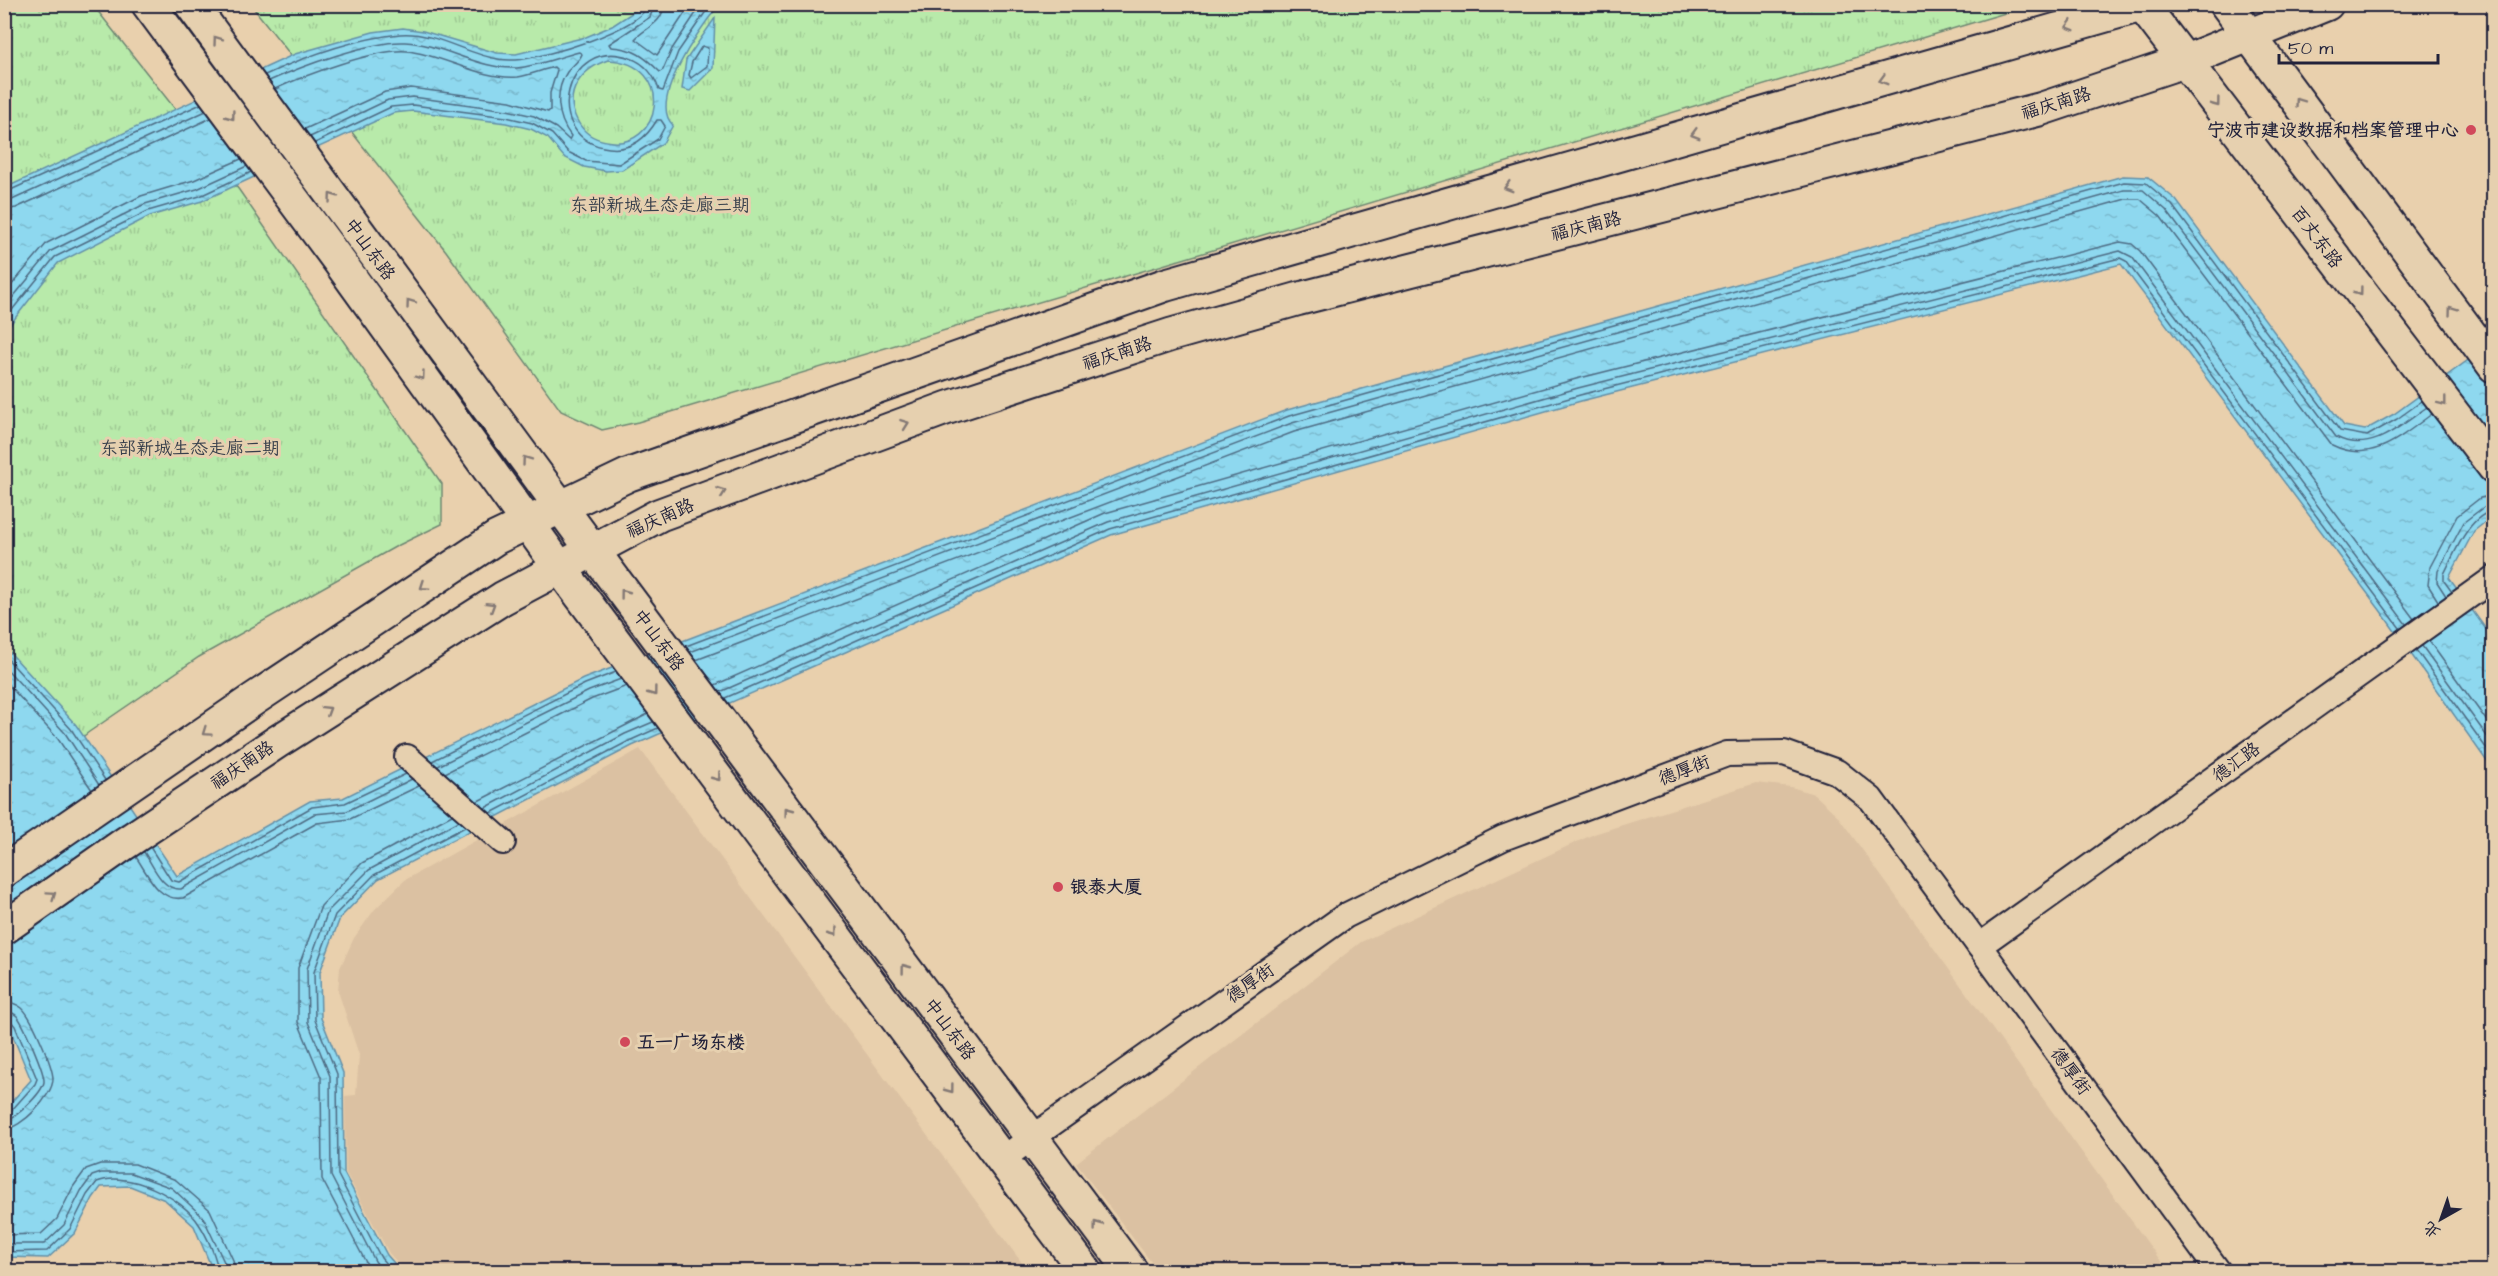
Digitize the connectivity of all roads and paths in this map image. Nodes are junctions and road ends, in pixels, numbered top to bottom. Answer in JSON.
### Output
{"nodes":[{"id":1,"x":148,"y":4,"type":"edge"},
{"id":2,"x":2226,"y":4,"type":"edge"},
{"id":3,"x":2327,"y":4,"type":"edge"},
{"id":4,"x":2144,"y":5,"type":"edge"},
{"id":5,"x":193,"y":7,"type":"edge"},
{"id":6,"x":2249,"y":36,"type":"junction"},
{"id":7,"x":2185,"y":61,"type":"junction"},
{"id":8,"x":2490,"y":361,"type":"edge"},
{"id":9,"x":2493,"y":467,"type":"edge"},
{"id":10,"x":560,"y":507,"type":"junction"},
{"id":11,"x":527,"y":523,"type":"junction"},
{"id":12,"x":592,"y":551,"type":"junction"},
{"id":13,"x":560,"y":568,"type":"junction"},
{"id":14,"x":2486,"y":583,"type":"edge"},
{"id":15,"x":407,"y":757,"type":"dead end"},
{"id":16,"x":503,"y":842,"type":"dead end"},
{"id":17,"x":4,"y":871,"type":"edge"},
{"id":18,"x":4,"y":928,"type":"edge"},
{"id":19,"x":1979,"y":946,"type":"junction"},
{"id":20,"x":1032,"y":1138,"type":"junction"},
{"id":21,"x":1002,"y":1159,"type":"junction"},
{"id":22,"x":1086,"y":1272,"type":"edge"},
{"id":23,"x":1132,"y":1272,"type":"edge"},
{"id":24,"x":2219,"y":1272,"type":"edge"}],
"edges":[{"from":1,"to":11,"type":"main road","name":"中山东路","one_way":true},
{"from":2,"to":6,"type":"main road"},
{"from":3,"to":6,"type":"main road","name":"福庆南路"},
{"from":4,"to":7,"type":"main road","name":"百丈东路"},
{"from":4,"to":10,"type":"main road","one_way":true},
{"from":10,"to":5,"type":"main road","name":"中山东路","one_way":true},
{"from":6,"to":7,"type":"main road","name":"福庆南路"},
{"from":8,"to":6,"type":"main road","one_way":true},
{"from":7,"to":9,"type":"main road","name":"百丈东路","one_way":true},
{"from":12,"to":7,"type":"main road","name":"福庆南路","one_way":true},
{"from":10,"to":11,"type":"main road"},
{"from":10,"to":12,"type":"main road","name":"中山东路"},
{"from":11,"to":13,"type":"main road","name":"中山东路"},
{"from":11,"to":17,"type":"main road","one_way":true},
{"from":12,"to":13,"type":"main road","name":"福庆南路"},
{"from":20,"to":12,"type":"main road","name":"中山东路","one_way":true},
{"from":18,"to":13,"type":"main road","name":"福庆南路","one_way":true},
{"from":13,"to":21,"type":"main road","name":"中山东路","one_way":true},
{"from":14,"to":19,"type":"street","name":"德汇路"},
{"from":15,"to":16,"type":"street"},
{"from":19,"to":20,"type":"street","name":"德厚街"},
{"from":19,"to":24,"type":"street","name":"德厚街"},
{"from":20,"to":21,"type":"street","name":"德厚街"},
{"from":23,"to":20,"type":"main road","name":"中山东路","one_way":true},
{"from":21,"to":22,"type":"main road","name":"中山东路"}]}
